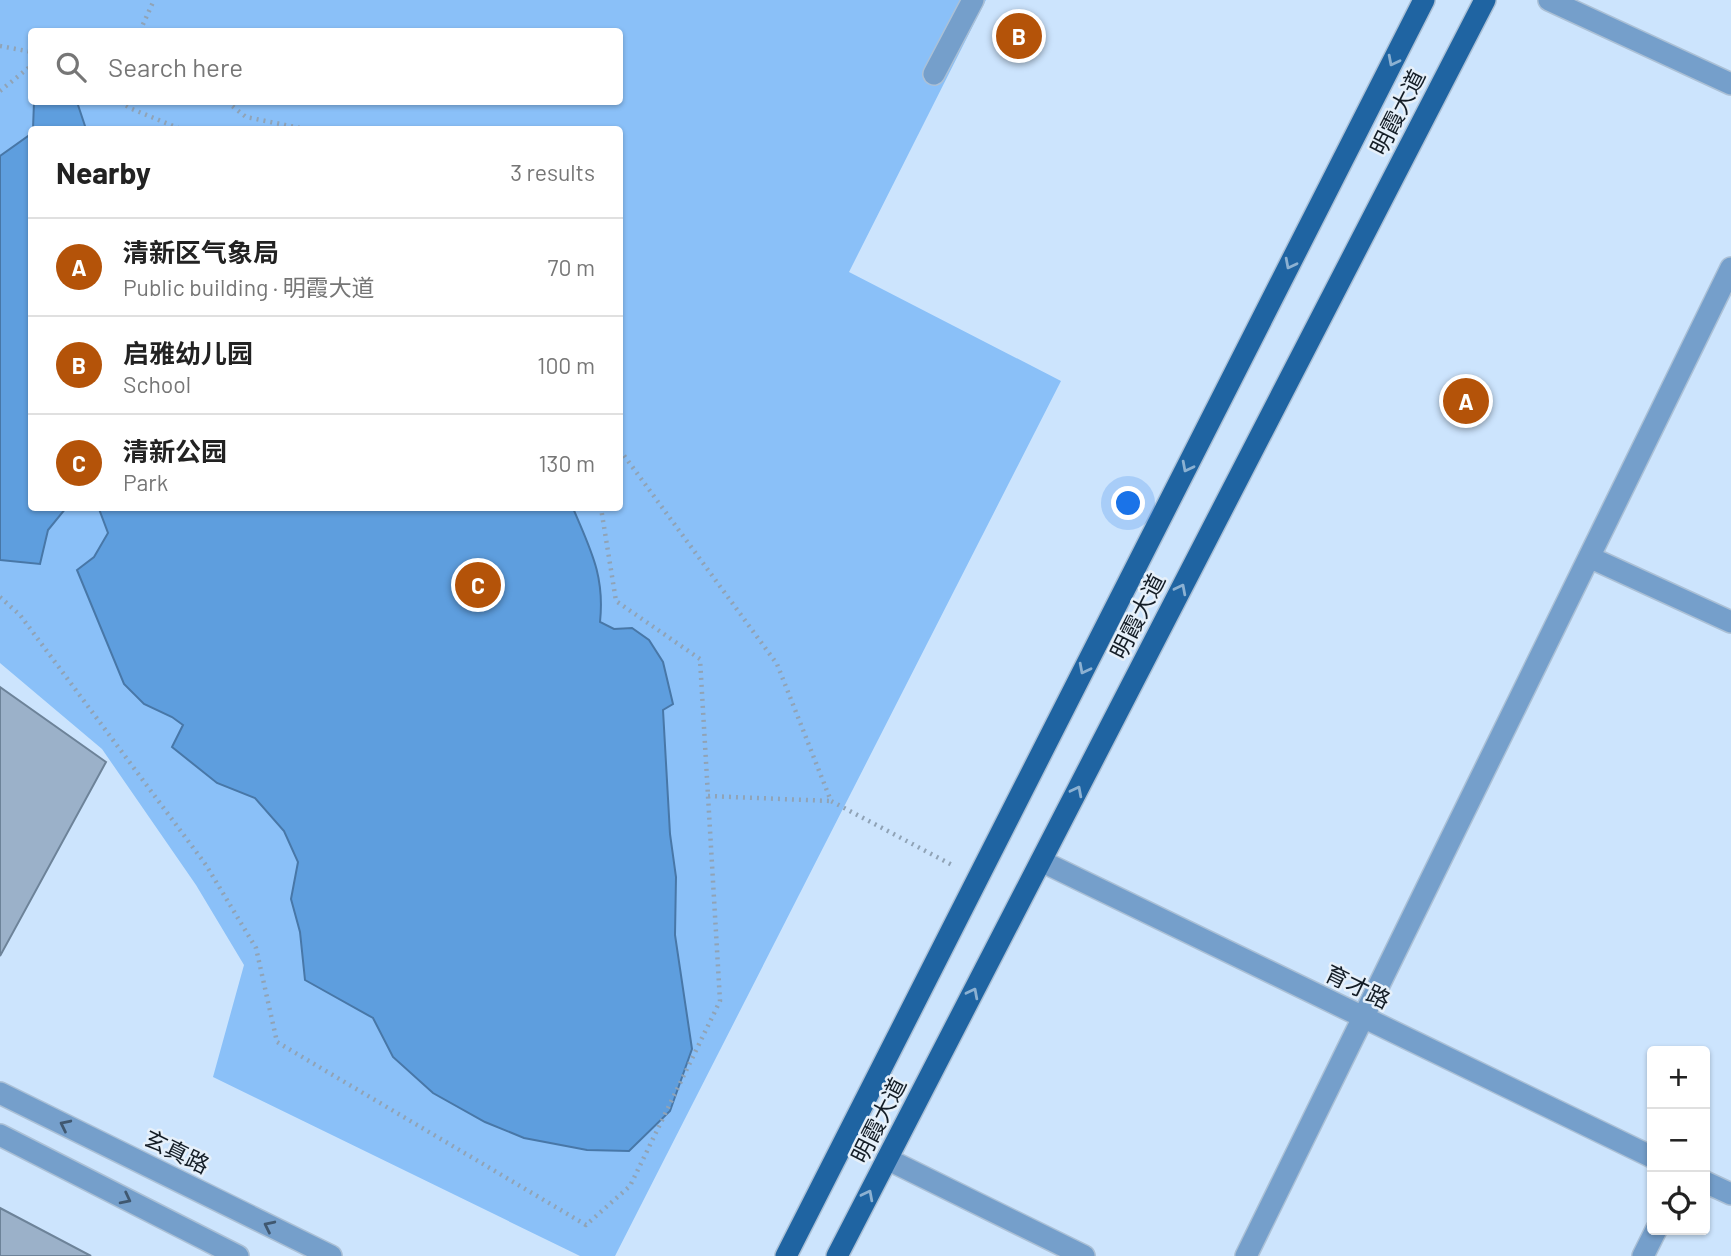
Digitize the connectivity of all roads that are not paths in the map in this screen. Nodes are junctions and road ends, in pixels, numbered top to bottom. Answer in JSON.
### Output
{"nodes":[{"id":1,"x":973,"y":0,"type":"edge"},
{"id":2,"x":1424,"y":0,"type":"edge"},
{"id":3,"x":1485,"y":0,"type":"edge"},
{"id":4,"x":1549,"y":0,"type":"edge"},
{"id":5,"x":934,"y":74,"type":"dead end"},
{"id":6,"x":1731,"y":85,"type":"edge"},
{"id":7,"x":1731,"y":268,"type":"edge"},
{"id":8,"x":1589,"y":557,"type":"junction"},
{"id":9,"x":1731,"y":622,"type":"edge"},
{"id":10,"x":1041,"y":862,"type":"junction"},
{"id":11,"x":1363,"y":1017,"type":"junction"},
{"id":12,"x":0,"y":1093,"type":"edge"},
{"id":13,"x":0,"y":1135,"type":"edge"},
{"id":14,"x":1647,"y":1155,"type":"edge"},
{"id":15,"x":887,"y":1159,"type":"junction"},
{"id":16,"x":1710,"y":1184,"type":"edge"},
{"id":17,"x":1731,"y":1194,"type":"edge"},
{"id":18,"x":1654,"y":1235,"type":"edge"},
{"id":19,"x":238,"y":1256,"type":"edge"},
{"id":20,"x":331,"y":1256,"type":"edge"},
{"id":21,"x":786,"y":1256,"type":"edge"},
{"id":22,"x":837,"y":1256,"type":"edge"},
{"id":23,"x":1084,"y":1256,"type":"edge"},
{"id":24,"x":1246,"y":1256,"type":"edge"},
{"id":25,"x":1643,"y":1256,"type":"edge"}],
"edges":[{"from":1,"to":5,"type":"street"},
{"from":2,"to":21,"type":"main road","name":"明霞大道","one_way":true},
{"from":10,"to":3,"type":"main road","name":"明霞大道","one_way":true},
{"from":4,"to":6,"type":"street"},
{"from":7,"to":8,"type":"street"},
{"from":8,"to":9,"type":"street"},
{"from":8,"to":11,"type":"street"},
{"from":10,"to":11,"type":"street","name":"育才路"},
{"from":15,"to":10,"type":"main road","name":"明霞大道","one_way":true},
{"from":11,"to":14,"type":"street","name":"育才路"},
{"from":11,"to":24,"type":"street"},
{"from":20,"to":12,"type":"street","name":"玄真路","one_way":true},
{"from":13,"to":19,"type":"street","one_way":true},
{"from":22,"to":15,"type":"main road","name":"明霞大道","one_way":true},
{"from":15,"to":23,"type":"street"},
{"from":16,"to":17,"type":"street"},
{"from":18,"to":25,"type":"street"}]}
